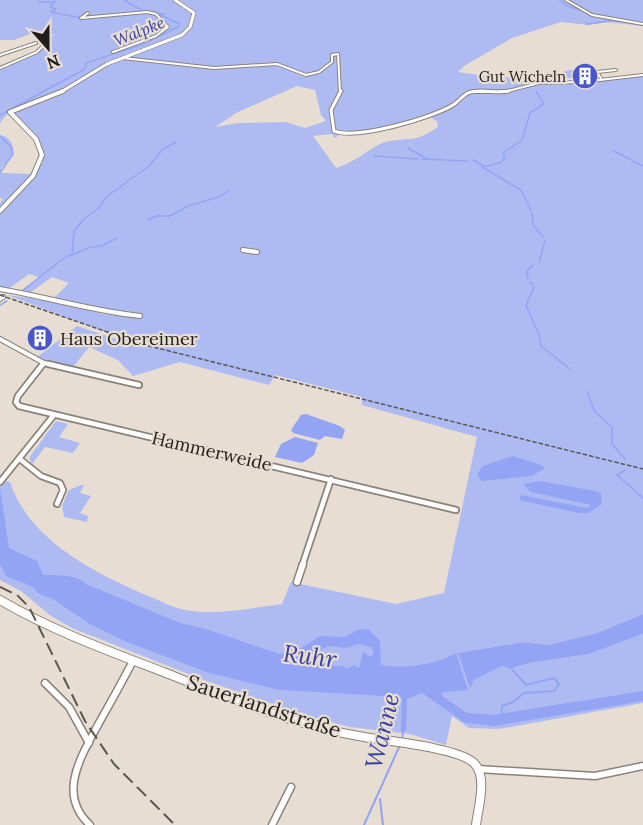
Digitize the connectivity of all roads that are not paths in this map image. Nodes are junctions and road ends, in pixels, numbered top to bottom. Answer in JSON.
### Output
{"nodes":[{"id":1,"x":175,"y":0,"type":"edge"},
{"id":2,"x":566,"y":0,"type":"edge"},
{"id":3,"x":88,"y":13,"type":"dead end"},
{"id":4,"x":643,"y":24,"type":"edge"},
{"id":5,"x":29,"y":39,"type":"dead end"},
{"id":6,"x":43,"y":46,"type":"dead end"},
{"id":7,"x":1,"y":53,"type":"edge"},
{"id":8,"x":123,"y":58,"type":"junction"},
{"id":9,"x":111,"y":62,"type":"junction"},
{"id":10,"x":0,"y":68,"type":"edge"},
{"id":11,"x":616,"y":70,"type":"dead end"},
{"id":12,"x":643,"y":75,"type":"edge"},
{"id":13,"x":602,"y":80,"type":"junction"},
{"id":14,"x":0,"y":211,"type":"edge"},
{"id":15,"x":243,"y":250,"type":"dead end"},
{"id":16,"x":257,"y":252,"type":"dead end"},
{"id":17,"x":0,"y":289,"type":"edge"},
{"id":18,"x":4,"y":296,"type":"edge"},
{"id":19,"x":140,"y":316,"type":"dead end"},
{"id":20,"x":0,"y":339,"type":"edge"},
{"id":21,"x":44,"y":363,"type":"junction"},
{"id":22,"x":139,"y":385,"type":"dead end"},
{"id":23,"x":54,"y":415,"type":"junction"},
{"id":24,"x":21,"y":460,"type":"junction"},
{"id":25,"x":332,"y":479,"type":"junction"},
{"id":26,"x":0,"y":482,"type":"edge"},
{"id":27,"x":57,"y":504,"type":"dead end"},
{"id":28,"x":456,"y":510,"type":"dead end"},
{"id":29,"x":297,"y":582,"type":"dead end"},
{"id":30,"x":0,"y":600,"type":"edge"},
{"id":31,"x":134,"y":661,"type":"junction"},
{"id":32,"x":45,"y":683,"type":"dead end"},
{"id":33,"x":397,"y":741,"type":"joint"},
{"id":34,"x":89,"y":743,"type":"junction"},
{"id":35,"x":643,"y":766,"type":"edge"},
{"id":36,"x":478,"y":769,"type":"junction"},
{"id":37,"x":291,"y":787,"type":"dead end"},
{"id":38,"x":90,"y":825,"type":"edge"},
{"id":39,"x":272,"y":825,"type":"edge"},
{"id":40,"x":476,"y":825,"type":"edge"}],
"edges":[{"from":1,"to":8,"type":"main road"},
{"from":2,"to":4,"type":"street"},
{"from":3,"to":9,"type":"street"},
{"from":5,"to":7,"type":"street"},
{"from":6,"to":10,"type":"street"},
{"from":8,"to":9,"type":"main road"},
{"from":8,"to":13,"type":"street"},
{"from":9,"to":14,"type":"main road"},
{"from":11,"to":13,"type":"street"},
{"from":12,"to":13,"type":"street"},
{"from":15,"to":16,"type":"street"},
{"from":17,"to":18,"type":"street"},
{"from":18,"to":19,"type":"street"},
{"from":20,"to":21,"type":"street"},
{"from":21,"to":22,"type":"street"},
{"from":21,"to":23,"type":"street","name":"Hammerweide"},
{"from":23,"to":24,"type":"street"},
{"from":23,"to":25,"type":"street","name":"Hammerweide"},
{"from":24,"to":26,"type":"street"},
{"from":24,"to":27,"type":"street"},
{"from":25,"to":28,"type":"street","name":"Hammerweide"},
{"from":25,"to":29,"type":"street"},
{"from":30,"to":31,"type":"street","name":"Sauerlandstraße"},
{"from":31,"to":33,"type":"street","name":"Sauerlandstraße"},
{"from":31,"to":34,"type":"street"},
{"from":32,"to":34,"type":"street"},
{"from":33,"to":36,"type":"street","name":"Sauerlandstraße"},
{"from":34,"to":38,"type":"street"},
{"from":35,"to":36,"type":"street","name":"Sauerlandstraße"},
{"from":36,"to":40,"type":"street"},
{"from":37,"to":39,"type":"street"}]}
